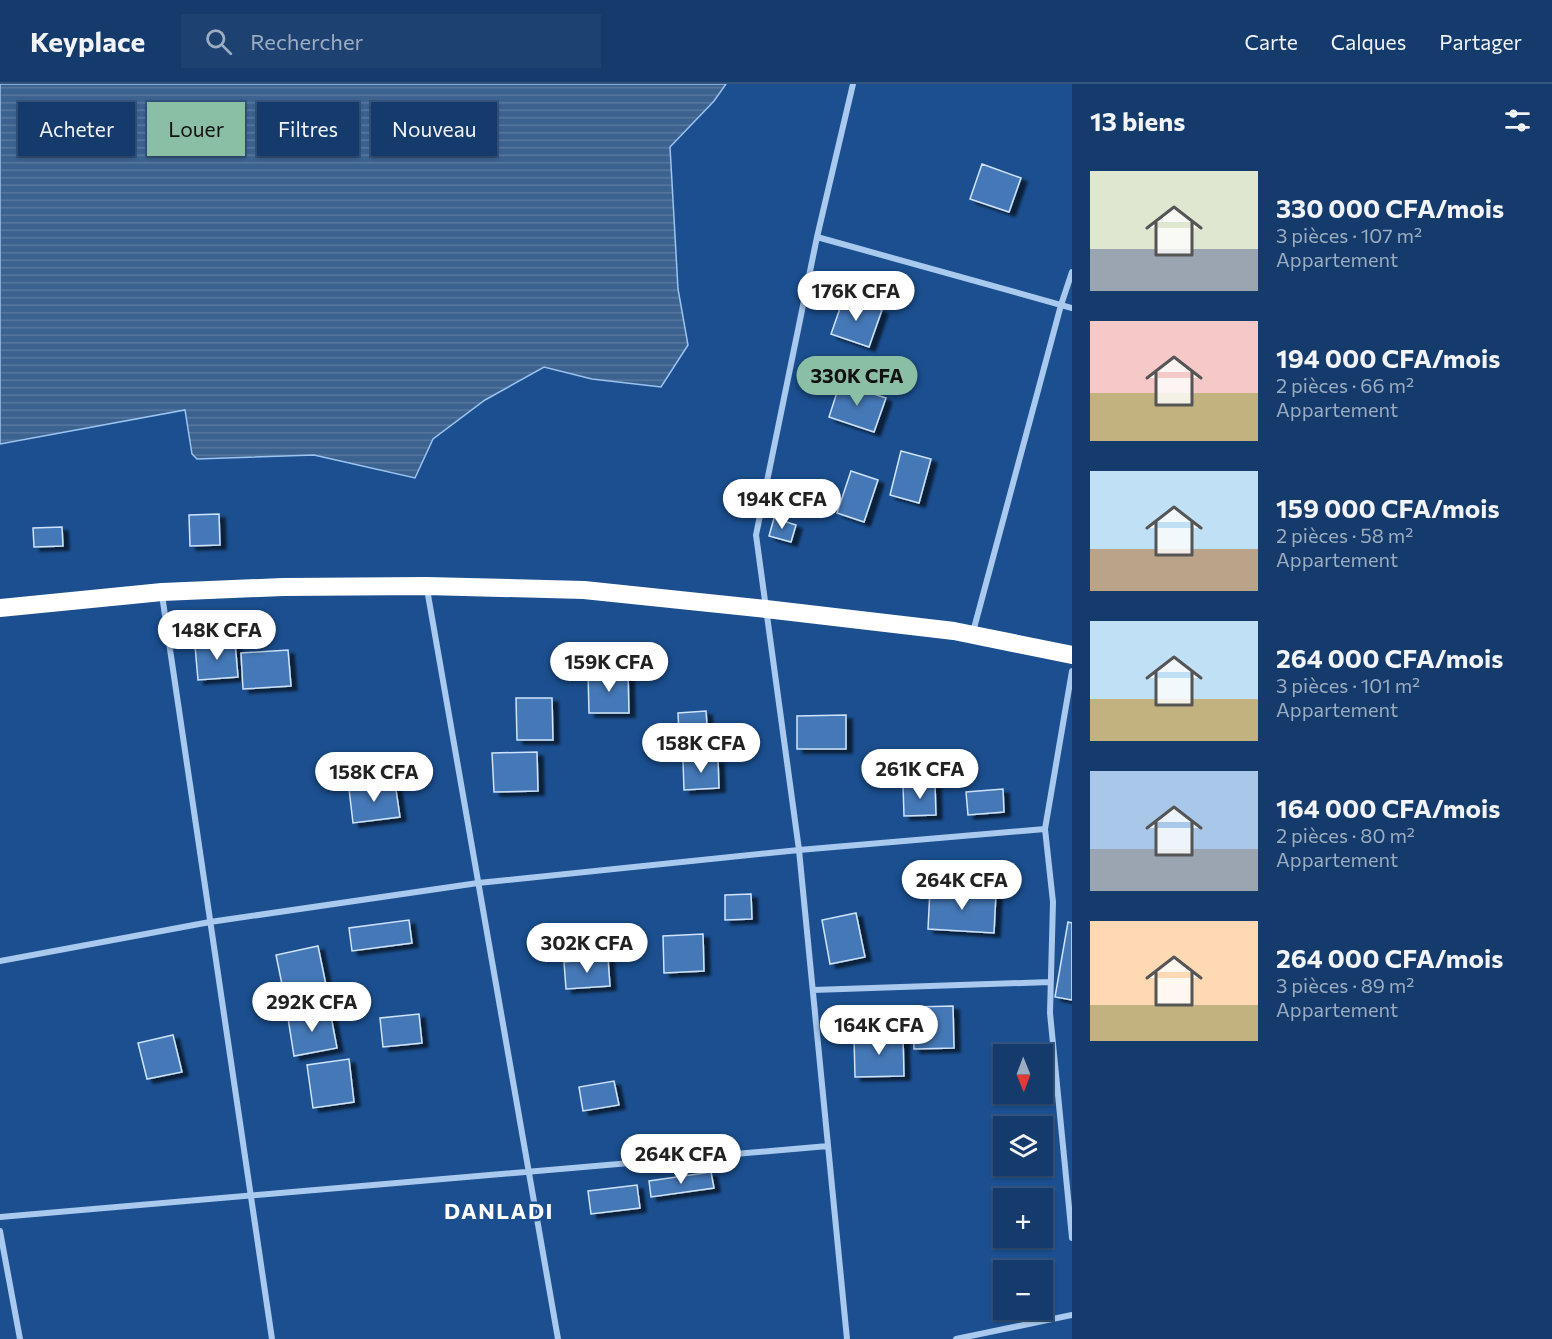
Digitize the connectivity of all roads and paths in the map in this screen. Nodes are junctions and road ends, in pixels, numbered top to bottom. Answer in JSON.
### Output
{"nodes":[{"id":1,"x":853,"y":84,"type":"edge"},
{"id":2,"x":817,"y":237,"type":"junction"},
{"id":3,"x":1072,"y":272,"type":"edge"},
{"id":4,"x":1061,"y":305,"type":"junction"},
{"id":5,"x":1072,"y":308,"type":"edge"},
{"id":6,"x":426,"y":586,"type":"junction"},
{"id":7,"x":162,"y":592,"type":"junction"},
{"id":8,"x":0,"y":608,"type":"edge"},
{"id":9,"x":766,"y":609,"type":"junction"},
{"id":10,"x":972,"y":635,"type":"junction"},
{"id":11,"x":1072,"y":656,"type":"edge"},
{"id":12,"x":1072,"y":671,"type":"edge"},
{"id":13,"x":1045,"y":829,"type":"junction"},
{"id":14,"x":799,"y":850,"type":"junction"},
{"id":15,"x":478,"y":883,"type":"junction"},
{"id":16,"x":210,"y":921,"type":"junction"},
{"id":17,"x":0,"y":961,"type":"edge"},
{"id":18,"x":1050,"y":982,"type":"junction"},
{"id":19,"x":813,"y":990,"type":"junction"},
{"id":20,"x":828,"y":1146,"type":"junction"},
{"id":21,"x":529,"y":1173,"type":"junction"},
{"id":22,"x":250,"y":1194,"type":"junction"},
{"id":23,"x":0,"y":1216,"type":"edge"},
{"id":24,"x":0,"y":1231,"type":"edge"},
{"id":25,"x":1072,"y":1238,"type":"edge"},
{"id":26,"x":1072,"y":1315,"type":"edge"},
{"id":27,"x":20,"y":1339,"type":"edge"},
{"id":28,"x":272,"y":1339,"type":"edge"},
{"id":29,"x":558,"y":1339,"type":"edge"},
{"id":30,"x":847,"y":1339,"type":"edge"},
{"id":31,"x":956,"y":1339,"type":"edge"}],
"edges":[{"from":1,"to":2,"type":"street"},
{"from":2,"to":4,"type":"street"},
{"from":2,"to":9,"type":"street"},
{"from":3,"to":4,"type":"street"},
{"from":4,"to":5,"type":"street"},
{"from":4,"to":10,"type":"street"},
{"from":6,"to":7,"type":"highway"},
{"from":6,"to":9,"type":"highway"},
{"from":6,"to":15,"type":"street"},
{"from":7,"to":8,"type":"highway"},
{"from":7,"to":16,"type":"street"},
{"from":9,"to":10,"type":"highway"},
{"from":9,"to":14,"type":"street"},
{"from":10,"to":11,"type":"highway"},
{"from":12,"to":13,"type":"street"},
{"from":13,"to":14,"type":"street"},
{"from":13,"to":18,"type":"street"},
{"from":14,"to":15,"type":"street"},
{"from":14,"to":19,"type":"street"},
{"from":15,"to":16,"type":"street"},
{"from":15,"to":21,"type":"street"},
{"from":16,"to":17,"type":"street"},
{"from":16,"to":22,"type":"street"},
{"from":18,"to":19,"type":"street"},
{"from":18,"to":25,"type":"street"},
{"from":19,"to":20,"type":"street"},
{"from":20,"to":21,"type":"street"},
{"from":20,"to":30,"type":"street"},
{"from":21,"to":22,"type":"street"},
{"from":21,"to":29,"type":"street"},
{"from":22,"to":23,"type":"street"},
{"from":22,"to":28,"type":"street"},
{"from":24,"to":27,"type":"street"},
{"from":26,"to":31,"type":"street"}]}
